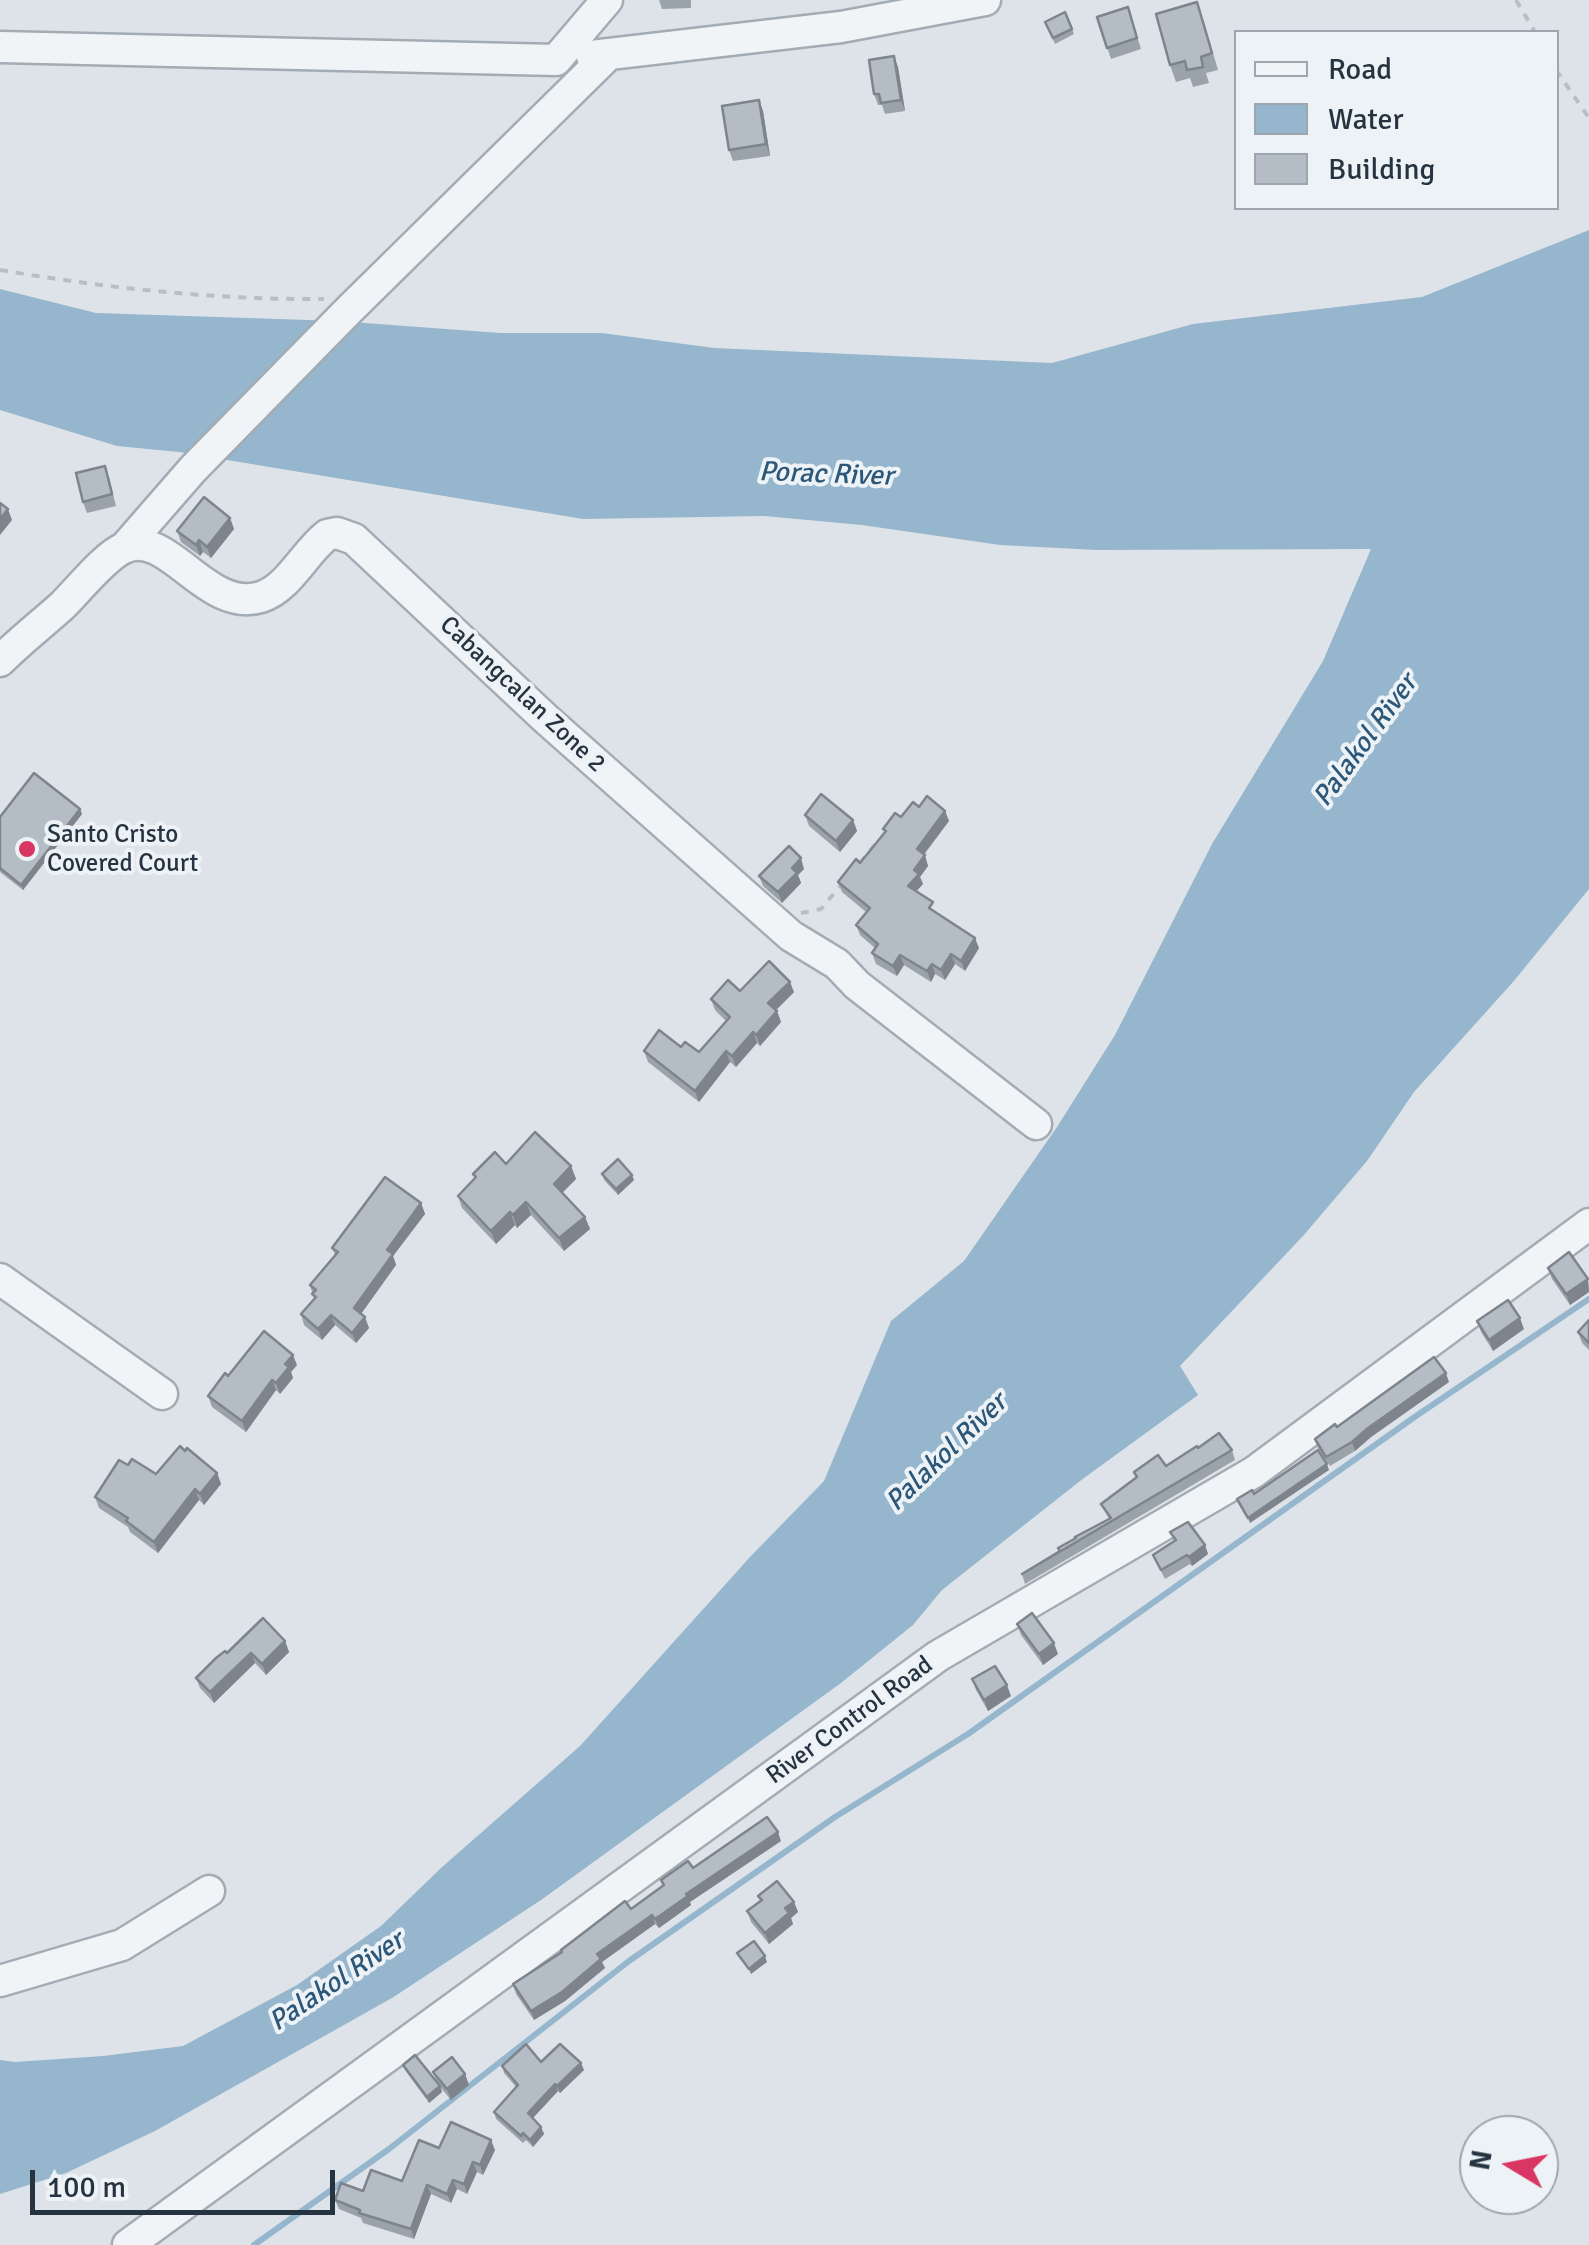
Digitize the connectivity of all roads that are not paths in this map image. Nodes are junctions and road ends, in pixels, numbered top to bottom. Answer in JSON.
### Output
{"nodes":[{"id":1,"x":607,"y":0,"type":"edge"},
{"id":2,"x":985,"y":0,"type":"edge"},
{"id":3,"x":0,"y":46,"type":"edge"},
{"id":4,"x":610,"y":54,"type":"junction"},
{"id":5,"x":556,"y":60,"type":"junction"},
{"id":6,"x":126,"y":546,"type":"junction"},
{"id":7,"x":0,"y":661,"type":"edge"},
{"id":8,"x":1036,"y":1124,"type":"dead end"},
{"id":9,"x":1589,"y":1224,"type":"edge"},
{"id":10,"x":0,"y":1278,"type":"edge"},
{"id":11,"x":162,"y":1394,"type":"dead end"},
{"id":12,"x":209,"y":1891,"type":"dead end"},
{"id":13,"x":0,"y":1981,"type":"edge"},
{"id":14,"x":128,"y":2245,"type":"edge"}],
"edges":[{"from":1,"to":5,"type":"street"},
{"from":2,"to":4,"type":"street"},
{"from":3,"to":5,"type":"street"},
{"from":4,"to":5,"type":"street"},
{"from":4,"to":6,"type":"street"},
{"from":6,"to":7,"type":"street"},
{"from":6,"to":8,"type":"street","name":"Cabangcalan Zone 2"},
{"from":9,"to":14,"type":"street","name":"River Control Road"},
{"from":10,"to":11,"type":"street"},
{"from":12,"to":13,"type":"street"}]}
